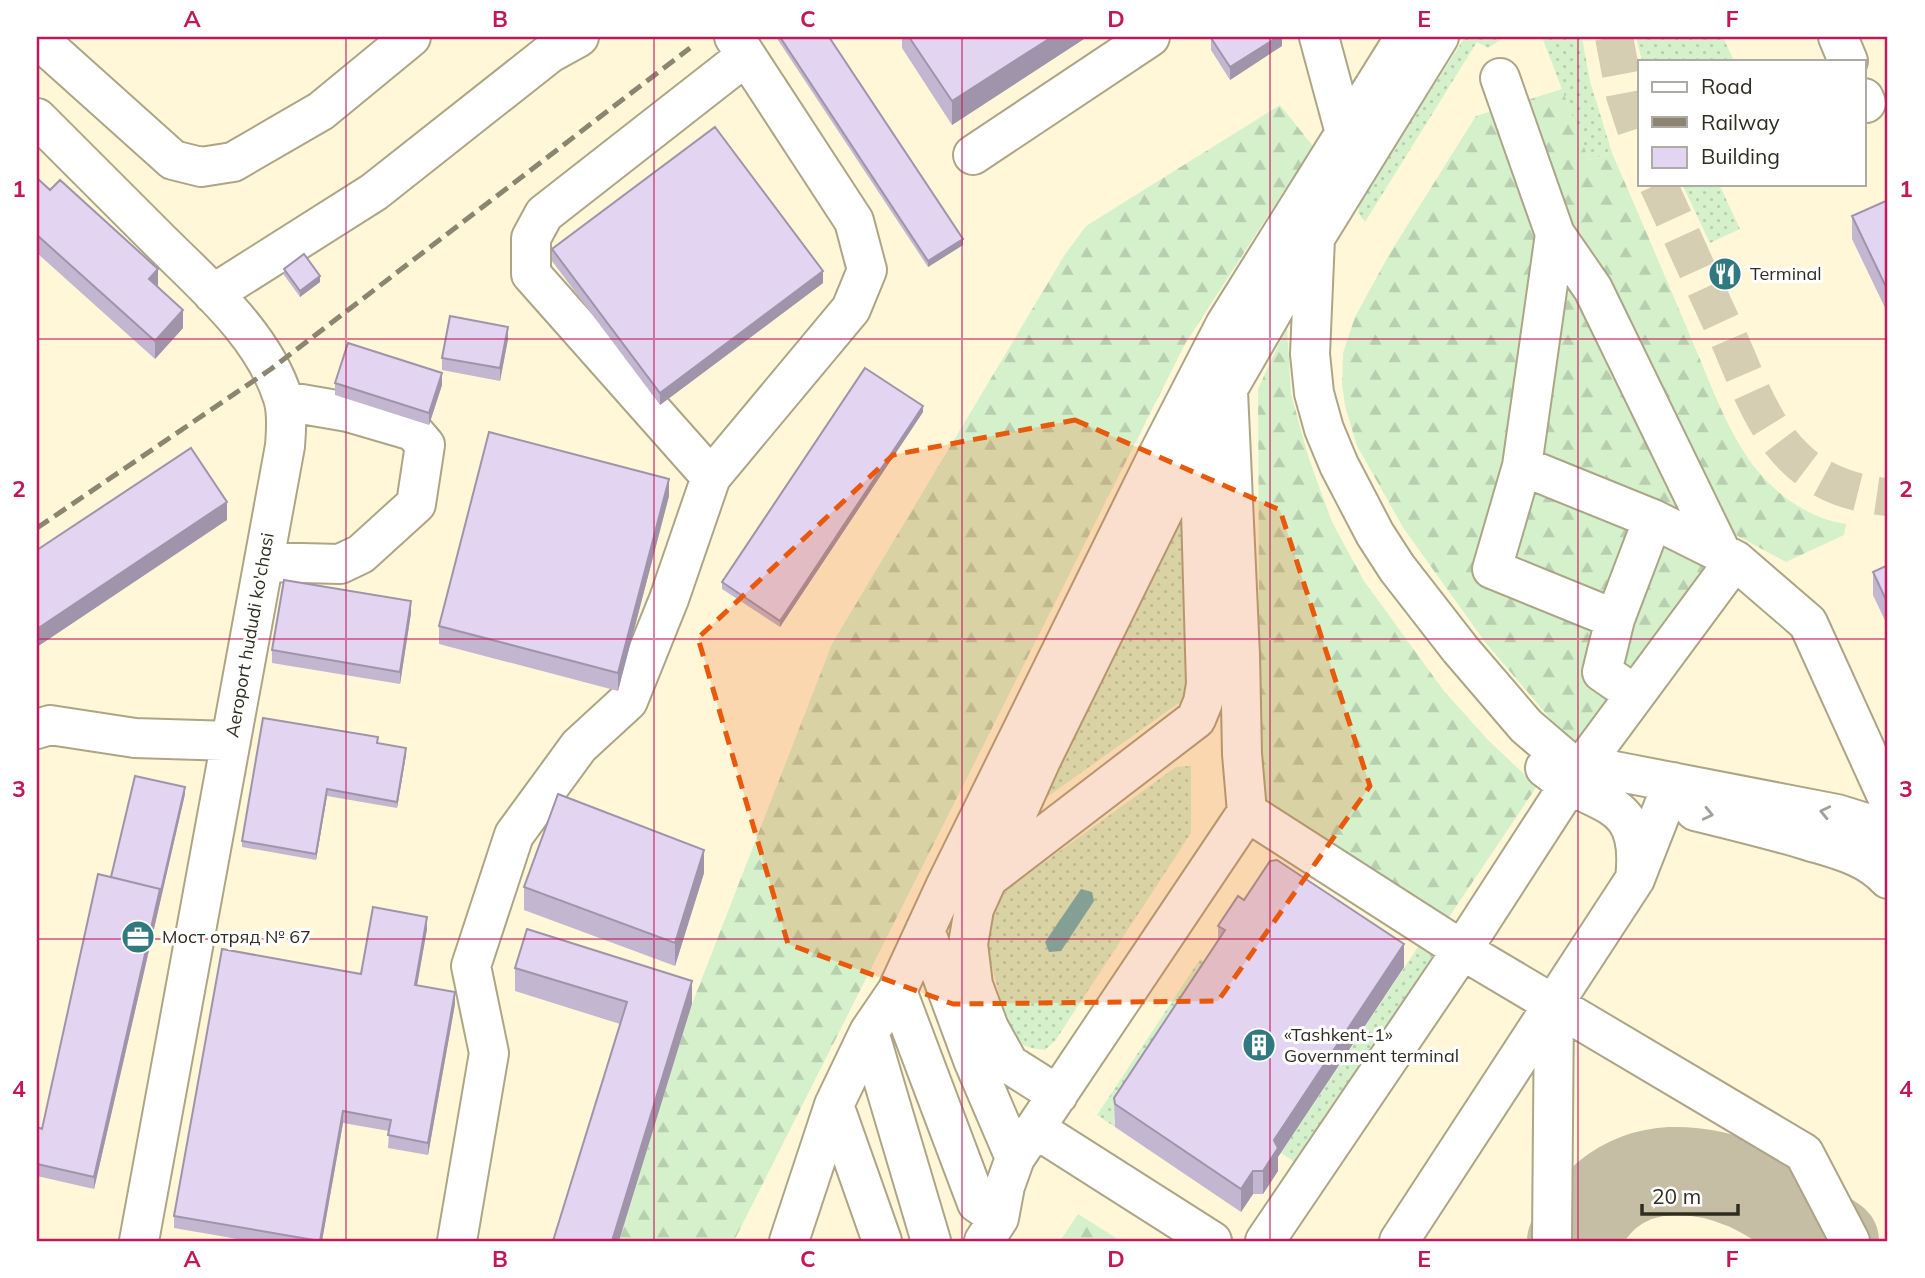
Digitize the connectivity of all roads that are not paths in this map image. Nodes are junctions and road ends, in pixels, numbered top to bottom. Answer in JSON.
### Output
{"nodes":[{"id":1,"x":411,"y":37,"type":"edge"},
{"id":2,"x":579,"y":37,"type":"edge"},
{"id":3,"x":1150,"y":37,"type":"edge"},
{"id":4,"x":1308,"y":37,"type":"edge"},
{"id":5,"x":1319,"y":37,"type":"edge"},
{"id":6,"x":1405,"y":37,"type":"edge"},
{"id":7,"x":1439,"y":37,"type":"edge"},
{"id":8,"x":1838,"y":37,"type":"edge"},
{"id":9,"x":37,"y":38,"type":"edge"},
{"id":10,"x":740,"y":46,"type":"edge"},
{"id":11,"x":1848,"y":60,"type":"edge"},
{"id":12,"x":1500,"y":78,"type":"dead end"},
{"id":13,"x":37,"y":118,"type":"edge"},
{"id":14,"x":1340,"y":140,"type":"junction"},
{"id":15,"x":973,"y":155,"type":"dead end"},
{"id":16,"x":1555,"y":234,"type":"junction"},
{"id":17,"x":1309,"y":249,"type":"junction"},
{"id":18,"x":213,"y":294,"type":"junction"},
{"id":19,"x":1224,"y":324,"type":"junction"},
{"id":20,"x":1228,"y":386,"type":"junction"},
{"id":21,"x":284,"y":401,"type":"junction"},
{"id":22,"x":1199,"y":439,"type":"junction"},
{"id":23,"x":1522,"y":466,"type":"junction"},
{"id":24,"x":711,"y":477,"type":"junction"},
{"id":25,"x":1653,"y":519,"type":"junction"},
{"id":26,"x":1728,"y":555,"type":"junction"},
{"id":27,"x":264,"y":562,"type":"junction"},
{"id":28,"x":1615,"y":619,"type":"junction"},
{"id":29,"x":1634,"y":694,"type":"junction"},
{"id":30,"x":37,"y":729,"type":"edge"},
{"id":31,"x":230,"y":741,"type":"junction"},
{"id":32,"x":1577,"y":774,"type":"junction"},
{"id":33,"x":1669,"y":793,"type":"junction"},
{"id":34,"x":1888,"y":799,"type":"edge"},
{"id":35,"x":1247,"y":812,"type":"junction"},
{"id":36,"x":1888,"y":836,"type":"edge"},
{"id":37,"x":989,"y":877,"type":"junction"},
{"id":38,"x":1635,"y":879,"type":"junction"},
{"id":39,"x":1888,"y":879,"type":"edge"},
{"id":40,"x":925,"y":930,"type":"junction"},
{"id":41,"x":1462,"y":950,"type":"junction"},
{"id":42,"x":897,"y":991,"type":"junction"},
{"id":43,"x":1554,"y":1004,"type":"junction"},
{"id":44,"x":869,"y":1032,"type":"junction"},
{"id":45,"x":1058,"y":1096,"type":"junction"},
{"id":46,"x":834,"y":1105,"type":"junction"},
{"id":47,"x":1026,"y":1143,"type":"junction"},
{"id":48,"x":991,"y":1230,"type":"edge"},
{"id":49,"x":139,"y":1241,"type":"edge"},
{"id":50,"x":457,"y":1241,"type":"edge"},
{"id":51,"x":789,"y":1241,"type":"edge"},
{"id":52,"x":882,"y":1241,"type":"edge"},
{"id":53,"x":931,"y":1241,"type":"edge"},
{"id":54,"x":1212,"y":1241,"type":"edge"},
{"id":55,"x":1265,"y":1241,"type":"edge"},
{"id":56,"x":1399,"y":1241,"type":"edge"},
{"id":57,"x":1552,"y":1241,"type":"edge"},
{"id":58,"x":1850,"y":1241,"type":"edge"}],
"edges":[{"from":1,"to":9,"type":"street"},
{"from":2,"to":18,"type":"street"},
{"from":3,"to":15,"type":"street"},
{"from":4,"to":14,"type":"street"},
{"from":5,"to":14,"type":"street"},
{"from":6,"to":14,"type":"street"},
{"from":7,"to":17,"type":"street"},
{"from":8,"to":11,"type":"street"},
{"from":10,"to":24,"type":"street"},
{"from":10,"to":24,"type":"street"},
{"from":12,"to":16,"type":"street"},
{"from":13,"to":18,"type":"street","name":"Aeroport hududi ko'chasi"},
{"from":14,"to":17,"type":"street"},
{"from":14,"to":19,"type":"street"},
{"from":16,"to":23,"type":"street"},
{"from":16,"to":26,"type":"street"},
{"from":17,"to":20,"type":"street"},
{"from":17,"to":32,"type":"street"},
{"from":18,"to":21,"type":"street","name":"Aeroport hududi ko'chasi"},
{"from":19,"to":20,"type":"street"},
{"from":19,"to":40,"type":"street"},
{"from":20,"to":22,"type":"street"},
{"from":20,"to":35,"type":"street"},
{"from":21,"to":27,"type":"street","name":"Aeroport hududi ko'chasi"},
{"from":21,"to":27,"type":"street"},
{"from":22,"to":37,"type":"street"},
{"from":22,"to":37,"type":"street"},
{"from":23,"to":25,"type":"street"},
{"from":23,"to":28,"type":"street"},
{"from":24,"to":50,"type":"street"},
{"from":25,"to":26,"type":"street"},
{"from":25,"to":28,"type":"street"},
{"from":26,"to":29,"type":"street"},
{"from":26,"to":34,"type":"street"},
{"from":27,"to":31,"type":"street","name":"Aeroport hududi ko'chasi"},
{"from":28,"to":29,"type":"street"},
{"from":29,"to":32,"type":"street"},
{"from":30,"to":31,"type":"street"},
{"from":31,"to":49,"type":"street","name":"Aeroport hududi ko'chasi"},
{"from":32,"to":33,"type":"street"},
{"from":32,"to":38,"type":"street"},
{"from":32,"to":41,"type":"street"},
{"from":36,"to":33,"type":"street","one_way":true},
{"from":33,"to":38,"type":"street"},
{"from":33,"to":39,"type":"street","one_way":true},
{"from":35,"to":41,"type":"street"},
{"from":35,"to":45,"type":"street"},
{"from":37,"to":45,"type":"street"},
{"from":38,"to":43,"type":"street"},
{"from":40,"to":42,"type":"street"},
{"from":40,"to":47,"type":"street"},
{"from":41,"to":43,"type":"street"},
{"from":41,"to":55,"type":"street"},
{"from":42,"to":44,"type":"street"},
{"from":42,"to":48,"type":"street"},
{"from":43,"to":56,"type":"street"},
{"from":43,"to":57,"type":"street"},
{"from":43,"to":58,"type":"street"},
{"from":44,"to":46,"type":"street"},
{"from":44,"to":53,"type":"street"},
{"from":45,"to":47,"type":"street"},
{"from":46,"to":51,"type":"street"},
{"from":46,"to":52,"type":"street"},
{"from":47,"to":48,"type":"street"},
{"from":47,"to":54,"type":"street"}]}
